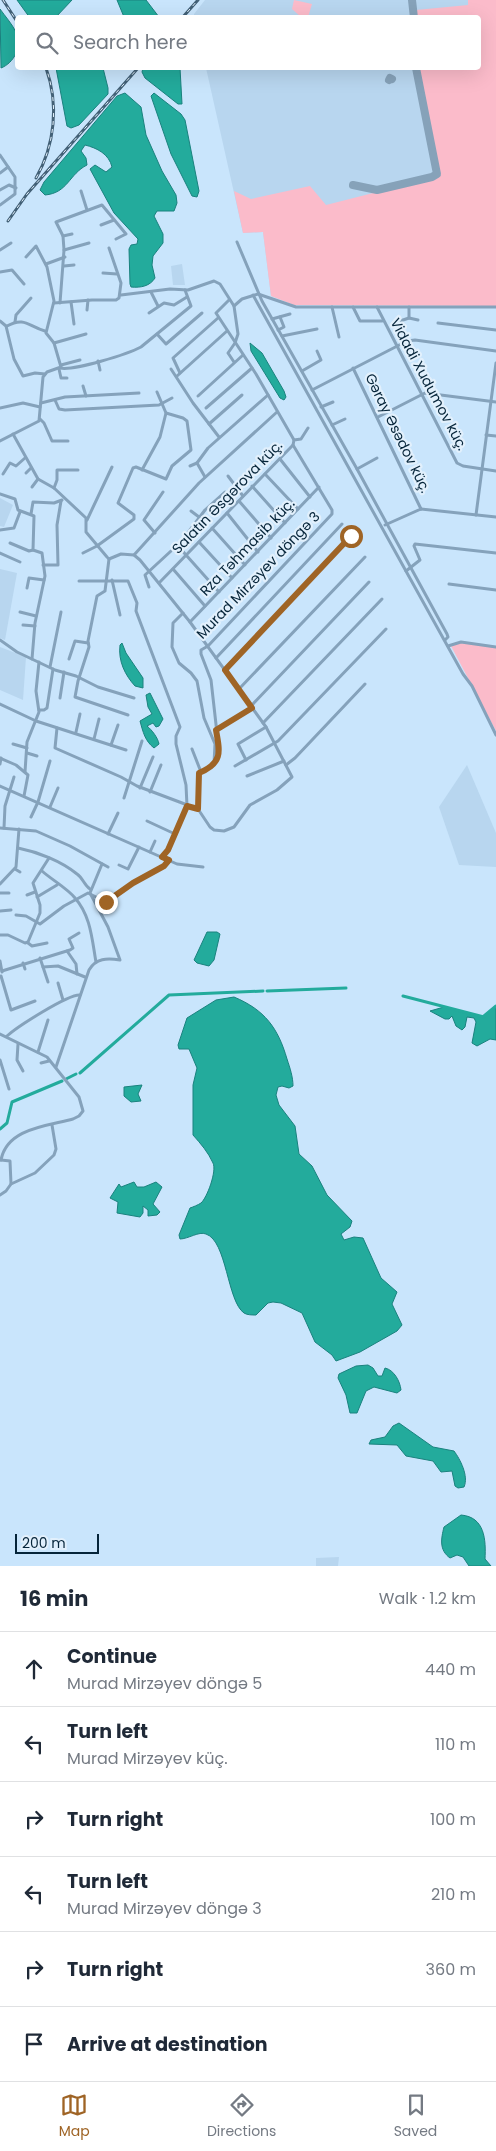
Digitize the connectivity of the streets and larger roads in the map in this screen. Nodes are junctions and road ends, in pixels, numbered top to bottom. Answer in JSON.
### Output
{"nodes":[{"id":1,"x":0,"y":155,"type":"edge"},
{"id":2,"x":8,"y":167,"type":"junction"},
{"id":3,"x":0,"y":173,"type":"edge"},
{"id":4,"x":16,"y":188,"type":"junction"},
{"id":5,"x":0,"y":190,"type":"edge"},
{"id":6,"x":82,"y":191,"type":"dead end"},
{"id":7,"x":0,"y":205,"type":"edge"},
{"id":8,"x":87,"y":210,"type":"junction"},
{"id":9,"x":114,"y":220,"type":"junction"},
{"id":10,"x":101,"y":226,"type":"dead end"},
{"id":11,"x":72,"y":234,"type":"dead end"},
{"id":12,"x":63,"y":236,"type":"junction"},
{"id":13,"x":116,"y":240,"type":"dead end"},
{"id":14,"x":237,"y":242,"type":"dead end"},
{"id":15,"x":11,"y":243,"type":"dead end"},
{"id":16,"x":89,"y":243,"type":"dead end"},
{"id":17,"x":109,"y":248,"type":"dead end"},
{"id":18,"x":0,"y":250,"type":"edge"},
{"id":19,"x":64,"y":250,"type":"junction"},
{"id":20,"x":26,"y":257,"type":"dead end"},
{"id":21,"x":64,"y":257,"type":"junction"},
{"id":22,"x":46,"y":264,"type":"junction"},
{"id":23,"x":74,"y":265,"type":"dead end"},
{"id":24,"x":64,"y":266,"type":"junction"},
{"id":25,"x":0,"y":272,"type":"edge"},
{"id":26,"x":103,"y":273,"type":"dead end"},
{"id":27,"x":117,"y":274,"type":"junction"},
{"id":28,"x":24,"y":284,"type":"dead end"},
{"id":29,"x":185,"y":290,"type":"junction"},
{"id":30,"x":151,"y":292,"type":"junction"},
{"id":31,"x":258,"y":294,"type":"junction"},
{"id":32,"x":120,"y":295,"type":"junction"},
{"id":33,"x":253,"y":295,"type":"junction"},
{"id":34,"x":187,"y":297,"type":"junction"},
{"id":35,"x":31,"y":298,"type":"dead end"},
{"id":36,"x":88,"y":300,"type":"junction"},
{"id":37,"x":229,"y":300,"type":"junction"},
{"id":38,"x":60,"y":302,"type":"junction"},
{"id":39,"x":71,"y":302,"type":"junction"},
{"id":40,"x":54,"y":303,"type":"junction"},
{"id":41,"x":158,"y":306,"type":"junction"},
{"id":42,"x":234,"y":306,"type":"junction"},
{"id":43,"x":332,"y":307,"type":"junction"},
{"id":44,"x":353,"y":307,"type":"junction"},
{"id":45,"x":377,"y":307,"type":"junction"},
{"id":46,"x":409,"y":307,"type":"junction"},
{"id":47,"x":496,"y":307,"type":"edge"},
{"id":48,"x":87,"y":310,"type":"dead end"},
{"id":49,"x":150,"y":313,"type":"dead end"},
{"id":50,"x":202,"y":313,"type":"dead end"},
{"id":51,"x":290,"y":314,"type":"dead end"},
{"id":52,"x":280,"y":317,"type":"junction"},
{"id":53,"x":218,"y":318,"type":"junction"},
{"id":54,"x":409,"y":318,"type":"junction"},
{"id":55,"x":272,"y":319,"type":"junction"},
{"id":56,"x":400,"y":320,"type":"dead end"},
{"id":57,"x":418,"y":320,"type":"dead end"},
{"id":58,"x":0,"y":321,"type":"edge"},
{"id":59,"x":382,"y":321,"type":"junction"},
{"id":60,"x":15,"y":322,"type":"junction"},
{"id":61,"x":438,"y":322,"type":"dead end"},
{"id":62,"x":74,"y":324,"type":"dead end"},
{"id":63,"x":6,"y":326,"type":"junction"},
{"id":64,"x":278,"y":330,"type":"junction"},
{"id":65,"x":316,"y":330,"type":"dead end"},
{"id":66,"x":496,"y":330,"type":"edge"},
{"id":67,"x":46,"y":331,"type":"junction"},
{"id":68,"x":227,"y":332,"type":"junction"},
{"id":69,"x":86,"y":334,"type":"dead end"},
{"id":70,"x":157,"y":334,"type":"junction"},
{"id":71,"x":282,"y":336,"type":"junction"},
{"id":72,"x":339,"y":337,"type":"dead end"},
{"id":73,"x":54,"y":343,"type":"junction"},
{"id":74,"x":235,"y":343,"type":"junction"},
{"id":75,"x":396,"y":346,"type":"junction"},
{"id":76,"x":317,"y":351,"type":"dead end"},
{"id":77,"x":496,"y":352,"type":"edge"},
{"id":78,"x":243,"y":355,"type":"junction"},
{"id":79,"x":80,"y":360,"type":"dead end"},
{"id":80,"x":98,"y":361,"type":"junction"},
{"id":81,"x":234,"y":362,"type":"junction"},
{"id":82,"x":496,"y":363,"type":"edge"},
{"id":83,"x":60,"y":367,"type":"junction"},
{"id":84,"x":171,"y":368,"type":"dead end"},
{"id":85,"x":252,"y":368,"type":"junction"},
{"id":86,"x":353,"y":368,"type":"junction"},
{"id":87,"x":100,"y":370,"type":"dead end"},
{"id":88,"x":302,"y":371,"type":"junction"},
{"id":89,"x":180,"y":373,"type":"junction"},
{"id":90,"x":45,"y":374,"type":"junction"},
{"id":91,"x":177,"y":376,"type":"junction"},
{"id":92,"x":67,"y":378,"type":"dead end"},
{"id":93,"x":84,"y":386,"type":"dead end"},
{"id":94,"x":312,"y":390,"type":"junction"},
{"id":95,"x":157,"y":392,"type":"dead end"},
{"id":96,"x":308,"y":392,"type":"junction"},
{"id":97,"x":139,"y":393,"type":"dead end"},
{"id":98,"x":242,"y":395,"type":"dead end"},
{"id":99,"x":268,"y":395,"type":"junction"},
{"id":100,"x":421,"y":395,"type":"junction"},
{"id":101,"x":86,"y":396,"type":"junction"},
{"id":102,"x":198,"y":396,"type":"dead end"},
{"id":103,"x":172,"y":398,"type":"dead end"},
{"id":104,"x":55,"y":400,"type":"junction"},
{"id":105,"x":491,"y":401,"type":"junction"},
{"id":106,"x":333,"y":402,"type":"dead end"},
{"id":107,"x":496,"y":402,"type":"edge"},
{"id":108,"x":41,"y":403,"type":"junction"},
{"id":109,"x":162,"y":404,"type":"junction"},
{"id":110,"x":40,"y":407,"type":"junction"},
{"id":111,"x":321,"y":407,"type":"junction"},
{"id":112,"x":0,"y":408,"type":"edge"},
{"id":113,"x":206,"y":408,"type":"dead end"},
{"id":114,"x":277,"y":412,"type":"junction"},
{"id":115,"x":166,"y":413,"type":"junction"},
{"id":116,"x":378,"y":417,"type":"junction"},
{"id":117,"x":40,"y":419,"type":"junction"},
{"id":118,"x":345,"y":419,"type":"dead end"},
{"id":119,"x":209,"y":424,"type":"junction"},
{"id":120,"x":332,"y":425,"type":"junction"},
{"id":121,"x":308,"y":428,"type":"dead end"},
{"id":122,"x":13,"y":434,"type":"junction"},
{"id":123,"x":486,"y":435,"type":"junction"},
{"id":124,"x":496,"y":436,"type":"edge"},
{"id":125,"x":219,"y":437,"type":"junction"},
{"id":126,"x":0,"y":441,"type":"edge"},
{"id":127,"x":68,"y":441,"type":"dead end"},
{"id":128,"x":293,"y":443,"type":"junction"},
{"id":129,"x":344,"y":446,"type":"junction"},
{"id":130,"x":338,"y":449,"type":"junction"},
{"id":131,"x":25,"y":458,"type":"junction"},
{"id":132,"x":280,"y":458,"type":"junction"},
{"id":133,"x":377,"y":458,"type":"dead end"},
{"id":134,"x":197,"y":463,"type":"junction"},
{"id":135,"x":190,"y":466,"type":"dead end"},
{"id":136,"x":112,"y":467,"type":"dead end"},
{"id":137,"x":31,"y":468,"type":"junction"},
{"id":138,"x":357,"y":468,"type":"junction"},
{"id":139,"x":481,"y":469,"type":"junction"},
{"id":140,"x":78,"y":470,"type":"dead end"},
{"id":141,"x":142,"y":470,"type":"junction"},
{"id":142,"x":496,"y":470,"type":"edge"},
{"id":143,"x":26,"y":473,"type":"dead end"},
{"id":144,"x":4,"y":474,"type":"dead end"},
{"id":145,"x":265,"y":474,"type":"junction"},
{"id":146,"x":228,"y":476,"type":"dead end"},
{"id":147,"x":205,"y":477,"type":"junction"},
{"id":148,"x":38,"y":479,"type":"junction"},
{"id":149,"x":252,"y":486,"type":"junction"},
{"id":150,"x":32,"y":487,"type":"dead end"},
{"id":151,"x":319,"y":487,"type":"junction"},
{"id":152,"x":54,"y":488,"type":"junction"},
{"id":153,"x":163,"y":492,"type":"dead end"},
{"id":154,"x":225,"y":492,"type":"dead end"},
{"id":155,"x":0,"y":494,"type":"edge"},
{"id":156,"x":243,"y":496,"type":"junction"},
{"id":157,"x":310,"y":497,"type":"junction"},
{"id":158,"x":62,"y":500,"type":"junction"},
{"id":159,"x":239,"y":501,"type":"junction"},
{"id":160,"x":298,"y":509,"type":"junction"},
{"id":161,"x":421,"y":509,"type":"junction"},
{"id":162,"x":191,"y":511,"type":"dead end"},
{"id":163,"x":20,"y":512,"type":"junction"},
{"id":164,"x":227,"y":513,"type":"junction"},
{"id":165,"x":31,"y":514,"type":"junction"},
{"id":166,"x":476,"y":515,"type":"junction"},
{"id":167,"x":199,"y":517,"type":"junction"},
{"id":168,"x":496,"y":517,"type":"edge"},
{"id":169,"x":87,"y":520,"type":"junction"},
{"id":170,"x":285,"y":524,"type":"junction"},
{"id":171,"x":342,"y":524,"type":"dead end"},
{"id":172,"x":384,"y":526,"type":"junction"},
{"id":173,"x":212,"y":528,"type":"junction"},
{"id":174,"x":0,"y":530,"type":"edge"},
{"id":175,"x":155,"y":533,"type":"junction"},
{"id":176,"x":351,"y":536,"type":"dead end"},
{"id":177,"x":271,"y":538,"type":"junction"},
{"id":178,"x":10,"y":542,"type":"dead end"},
{"id":179,"x":199,"y":542,"type":"junction"},
{"id":180,"x":97,"y":546,"type":"junction"},
{"id":181,"x":33,"y":550,"type":"junction"},
{"id":182,"x":171,"y":551,"type":"dead end"},
{"id":183,"x":0,"y":552,"type":"edge"},
{"id":184,"x":258,"y":552,"type":"junction"},
{"id":185,"x":83,"y":553,"type":"dead end"},
{"id":186,"x":496,"y":553,"type":"edge"},
{"id":187,"x":134,"y":555,"type":"junction"},
{"id":188,"x":186,"y":556,"type":"junction"},
{"id":189,"x":364,"y":558,"type":"dead end"},
{"id":190,"x":109,"y":559,"type":"junction"},
{"id":191,"x":20,"y":562,"type":"dead end"},
{"id":192,"x":43,"y":565,"type":"junction"},
{"id":193,"x":245,"y":565,"type":"junction"},
{"id":194,"x":410,"y":568,"type":"junction"},
{"id":195,"x":173,"y":569,"type":"junction"},
{"id":196,"x":406,"y":571,"type":"junction"},
{"id":197,"x":150,"y":572,"type":"junction"},
{"id":198,"x":232,"y":578,"type":"junction"},
{"id":199,"x":44,"y":580,"type":"junction"},
{"id":200,"x":107,"y":580,"type":"junction"},
{"id":201,"x":112,"y":580,"type":"junction"},
{"id":202,"x":79,"y":581,"type":"dead end"},
{"id":203,"x":369,"y":582,"type":"dead end"},
{"id":204,"x":159,"y":583,"type":"junction"},
{"id":205,"x":449,"y":584,"type":"dead end"},
{"id":206,"x":149,"y":586,"type":"dead end"},
{"id":207,"x":27,"y":588,"type":"dead end"},
{"id":208,"x":496,"y":590,"type":"edge"},
{"id":209,"x":219,"y":592,"type":"junction"},
{"id":210,"x":426,"y":596,"type":"junction"},
{"id":211,"x":382,"y":599,"type":"dead end"},
{"id":212,"x":421,"y":599,"type":"junction"},
{"id":213,"x":205,"y":606,"type":"junction"},
{"id":214,"x":20,"y":612,"type":"dead end"},
{"id":215,"x":61,"y":612,"type":"dead end"},
{"id":216,"x":183,"y":613,"type":"junction"},
{"id":217,"x":120,"y":615,"type":"dead end"},
{"id":218,"x":36,"y":616,"type":"junction"},
{"id":219,"x":190,"y":622,"type":"junction"},
{"id":220,"x":23,"y":625,"type":"dead end"},
{"id":221,"x":35,"y":626,"type":"junction"},
{"id":222,"x":386,"y":629,"type":"dead end"},
{"id":223,"x":0,"y":640,"type":"edge"},
{"id":224,"x":445,"y":640,"type":"junction"},
{"id":225,"x":88,"y":643,"type":"junction"},
{"id":226,"x":208,"y":646,"type":"junction"},
{"id":227,"x":448,"y":646,"type":"junction"},
{"id":228,"x":496,"y":646,"type":"edge"},
{"id":229,"x":69,"y":658,"type":"dead end"},
{"id":230,"x":216,"y":658,"type":"junction"},
{"id":231,"x":32,"y":659,"type":"junction"},
{"id":232,"x":39,"y":662,"type":"junction"},
{"id":233,"x":52,"y":668,"type":"junction"},
{"id":234,"x":225,"y":670,"type":"junction"},
{"id":235,"x":64,"y":672,"type":"junction"},
{"id":236,"x":79,"y":677,"type":"junction"},
{"id":237,"x":365,"y":684,"type":"dead end"},
{"id":238,"x":239,"y":689,"type":"junction"},
{"id":239,"x":60,"y":698,"type":"dead end"},
{"id":240,"x":134,"y":698,"type":"dead end"},
{"id":241,"x":0,"y":705,"type":"edge"},
{"id":242,"x":252,"y":707,"type":"junction"},
{"id":243,"x":39,"y":710,"type":"junction"},
{"id":244,"x":80,"y":714,"type":"dead end"},
{"id":245,"x":128,"y":715,"type":"dead end"},
{"id":246,"x":99,"y":719,"type":"dead end"},
{"id":247,"x":36,"y":721,"type":"junction"},
{"id":248,"x":118,"y":725,"type":"dead end"},
{"id":249,"x":265,"y":725,"type":"junction"},
{"id":250,"x":57,"y":728,"type":"junction"},
{"id":251,"x":216,"y":730,"type":"junction"},
{"id":252,"x":76,"y":732,"type":"junction"},
{"id":253,"x":496,"y":734,"type":"edge"},
{"id":254,"x":94,"y":739,"type":"junction"},
{"id":255,"x":142,"y":741,"type":"dead end"},
{"id":256,"x":276,"y":743,"type":"junction"},
{"id":257,"x":13,"y":744,"type":"dead end"},
{"id":258,"x":111,"y":745,"type":"junction"},
{"id":259,"x":26,"y":748,"type":"junction"},
{"id":260,"x":192,"y":749,"type":"dead end"},
{"id":261,"x":126,"y":750,"type":"dead end"},
{"id":262,"x":27,"y":753,"type":"junction"},
{"id":263,"x":37,"y":756,"type":"dead end"},
{"id":264,"x":153,"y":757,"type":"dead end"},
{"id":265,"x":0,"y":758,"type":"edge"},
{"id":266,"x":246,"y":760,"type":"junction"},
{"id":267,"x":284,"y":760,"type":"junction"},
{"id":268,"x":50,"y":761,"type":"dead end"},
{"id":269,"x":0,"y":764,"type":"edge"},
{"id":270,"x":214,"y":764,"type":"junction"},
{"id":271,"x":161,"y":765,"type":"dead end"},
{"id":272,"x":286,"y":765,"type":"junction"},
{"id":273,"x":236,"y":766,"type":"dead end"},
{"id":274,"x":25,"y":772,"type":"junction"},
{"id":275,"x":201,"y":772,"type":"junction"},
{"id":276,"x":247,"y":776,"type":"dead end"},
{"id":277,"x":14,"y":778,"type":"dead end"},
{"id":278,"x":128,"y":782,"type":"junction"},
{"id":279,"x":0,"y":786,"type":"edge"},
{"id":280,"x":58,"y":788,"type":"dead end"},
{"id":281,"x":140,"y":788,"type":"junction"},
{"id":282,"x":10,"y":790,"type":"junction"},
{"id":283,"x":150,"y":792,"type":"junction"},
{"id":284,"x":24,"y":796,"type":"junction"},
{"id":285,"x":124,"y":798,"type":"dead end"},
{"id":286,"x":38,"y":802,"type":"junction"},
{"id":287,"x":0,"y":806,"type":"edge"},
{"id":288,"x":5,"y":806,"type":"junction"},
{"id":289,"x":187,"y":806,"type":"junction"},
{"id":290,"x":50,"y":807,"type":"junction"},
{"id":291,"x":198,"y":809,"type":"junction"},
{"id":292,"x":118,"y":813,"type":"dead end"},
{"id":293,"x":31,"y":817,"type":"dead end"},
{"id":294,"x":147,"y":821,"type":"dead end"},
{"id":295,"x":2,"y":828,"type":"edge"},
{"id":296,"x":19,"y":829,"type":"junction"},
{"id":297,"x":108,"y":834,"type":"junction"},
{"id":298,"x":175,"y":834,"type":"junction"},
{"id":299,"x":155,"y":841,"type":"dead end"},
{"id":300,"x":139,"y":847,"type":"junction"},
{"id":301,"x":18,"y":848,"type":"junction"},
{"id":302,"x":150,"y":852,"type":"junction"},
{"id":303,"x":162,"y":857,"type":"junction"},
{"id":304,"x":48,"y":858,"type":"junction"},
{"id":305,"x":169,"y":860,"type":"junction"},
{"id":306,"x":102,"y":864,"type":"junction"},
{"id":307,"x":119,"y":865,"type":"dead end"},
{"id":308,"x":108,"y":867,"type":"dead end"},
{"id":309,"x":203,"y":867,"type":"dead end"},
{"id":310,"x":15,"y":868,"type":"junction"},
{"id":311,"x":42,"y":870,"type":"junction"},
{"id":312,"x":20,"y":872,"type":"dead end"},
{"id":313,"x":0,"y":884,"type":"edge"},
{"id":314,"x":57,"y":885,"type":"junction"},
{"id":315,"x":90,"y":891,"type":"junction"},
{"id":316,"x":35,"y":892,"type":"junction"},
{"id":317,"x":0,"y":893,"type":"edge"},
{"id":318,"x":9,"y":893,"type":"dead end"},
{"id":319,"x":27,"y":895,"type":"dead end"},
{"id":320,"x":37,"y":897,"type":"junction"},
{"id":321,"x":76,"y":899,"type":"junction"},
{"id":322,"x":0,"y":910,"type":"edge"},
{"id":323,"x":11,"y":910,"type":"dead end"},
{"id":324,"x":16,"y":915,"type":"dead end"},
{"id":325,"x":37,"y":923,"type":"junction"},
{"id":326,"x":79,"y":933,"type":"dead end"},
{"id":327,"x":0,"y":935,"type":"edge"},
{"id":328,"x":28,"y":943,"type":"junction"},
{"id":329,"x":47,"y":943,"type":"dead end"},
{"id":330,"x":68,"y":951,"type":"junction"},
{"id":331,"x":40,"y":958,"type":"junction"},
{"id":332,"x":0,"y":962,"type":"edge"},
{"id":333,"x":96,"y":962,"type":"junction"},
{"id":334,"x":23,"y":963,"type":"junction"},
{"id":335,"x":43,"y":967,"type":"junction"},
{"id":336,"x":25,"y":969,"type":"dead end"},
{"id":337,"x":2,"y":970,"type":"junction"},
{"id":338,"x":77,"y":974,"type":"junction"},
{"id":339,"x":0,"y":976,"type":"edge"},
{"id":340,"x":85,"y":977,"type":"junction"},
{"id":341,"x":48,"y":982,"type":"dead end"},
{"id":342,"x":58,"y":983,"type":"dead end"},
{"id":343,"x":80,"y":995,"type":"junction"},
{"id":344,"x":63,"y":1000,"type":"junction"},
{"id":345,"x":35,"y":1001,"type":"dead end"},
{"id":346,"x":48,"y":1020,"type":"dead end"},
{"id":347,"x":0,"y":1034,"type":"edge"},
{"id":348,"x":7,"y":1036,"type":"junction"},
{"id":349,"x":18,"y":1044,"type":"junction"},
{"id":350,"x":38,"y":1052,"type":"junction"},
{"id":351,"x":0,"y":1060,"type":"edge"},
{"id":352,"x":49,"y":1060,"type":"junction"},
{"id":353,"x":41,"y":1063,"type":"dead end"},
{"id":354,"x":56,"y":1067,"type":"junction"},
{"id":355,"x":23,"y":1071,"type":"dead end"},
{"id":356,"x":8,"y":1089,"type":"dead end"},
{"id":357,"x":52,"y":1125,"type":"junction"},
{"id":358,"x":0,"y":1160,"type":"edge"},
{"id":359,"x":11,"y":1184,"type":"junction"},
{"id":360,"x":0,"y":1195,"type":"edge"}],
"edges":[{"from":1,"to":2,"type":"street"},
{"from":2,"to":3,"type":"street"},
{"from":2,"to":4,"type":"street"},
{"from":4,"to":5,"type":"street"},
{"from":4,"to":7,"type":"street"},
{"from":6,"to":8,"type":"street"},
{"from":8,"to":9,"type":"street"},
{"from":8,"to":12,"type":"street"},
{"from":9,"to":10,"type":"street"},
{"from":9,"to":13,"type":"street"},
{"from":11,"to":12,"type":"street"},
{"from":12,"to":19,"type":"street"},
{"from":14,"to":31,"type":"street"},
{"from":15,"to":18,"type":"street"},
{"from":16,"to":19,"type":"street"},
{"from":17,"to":27,"type":"street"},
{"from":19,"to":21,"type":"street"},
{"from":20,"to":22,"type":"street"},
{"from":21,"to":22,"type":"street"},
{"from":21,"to":24,"type":"street"},
{"from":22,"to":40,"type":"street"},
{"from":23,"to":24,"type":"street"},
{"from":24,"to":38,"type":"street"},
{"from":25,"to":28,"type":"street"},
{"from":26,"to":27,"type":"street"},
{"from":27,"to":32,"type":"street"},
{"from":29,"to":30,"type":"street"},
{"from":29,"to":34,"type":"street"},
{"from":29,"to":37,"type":"street"},
{"from":30,"to":32,"type":"street"},
{"from":30,"to":41,"type":"street"},
{"from":31,"to":33,"type":"street"},
{"from":31,"to":43,"type":"street"},
{"from":31,"to":55,"type":"street"},
{"from":32,"to":36,"type":"street"},
{"from":33,"to":42,"type":"street"},
{"from":33,"to":96,"type":"street"},
{"from":34,"to":41,"type":"street"},
{"from":34,"to":70,"type":"street"},
{"from":35,"to":60,"type":"street"},
{"from":36,"to":39,"type":"street"},
{"from":36,"to":48,"type":"street"},
{"from":37,"to":42,"type":"street"},
{"from":37,"to":53,"type":"street"},
{"from":38,"to":39,"type":"street"},
{"from":38,"to":40,"type":"street"},
{"from":39,"to":62,"type":"street"},
{"from":40,"to":67,"type":"street"},
{"from":41,"to":49,"type":"street"},
{"from":42,"to":74,"type":"street"},
{"from":43,"to":44,"type":"street"},
{"from":43,"to":72,"type":"street"},
{"from":44,"to":45,"type":"street"},
{"from":44,"to":59,"type":"street"},
{"from":45,"to":46,"type":"street"},
{"from":45,"to":59,"type":"street","name":"Vidadi Xudumov küç."},
{"from":46,"to":47,"type":"street"},
{"from":46,"to":54,"type":"street"},
{"from":50,"to":70,"type":"street"},
{"from":51,"to":52,"type":"street"},
{"from":52,"to":55,"type":"street"},
{"from":52,"to":64,"type":"street"},
{"from":53,"to":68,"type":"street","name":"Murad Mirzəyev döngə 3"},
{"from":53,"to":89,"type":"street"},
{"from":54,"to":56,"type":"street"},
{"from":54,"to":57,"type":"street"},
{"from":55,"to":64,"type":"street"},
{"from":58,"to":63,"type":"street"},
{"from":59,"to":75,"type":"street","name":"Vidadi Xudumov küç."},
{"from":60,"to":63,"type":"street"},
{"from":60,"to":67,"type":"street"},
{"from":61,"to":66,"type":"street"},
{"from":63,"to":90,"type":"street"},
{"from":64,"to":71,"type":"street"},
{"from":65,"to":71,"type":"street"},
{"from":67,"to":73,"type":"street"},
{"from":68,"to":74,"type":"street","name":"Murad Mirzəyev döngə 3"},
{"from":68,"to":89,"type":"street"},
{"from":69,"to":73,"type":"street"},
{"from":70,"to":80,"type":"street"},
{"from":71,"to":88,"type":"street"},
{"from":73,"to":83,"type":"street"},
{"from":74,"to":78,"type":"street","name":"Murad Mirzəyev döngə 3"},
{"from":74,"to":81,"type":"street"},
{"from":75,"to":77,"type":"street"},
{"from":75,"to":86,"type":"street"},
{"from":75,"to":100,"type":"street","name":"Vidadi Xudumov küç."},
{"from":76,"to":88,"type":"street"},
{"from":78,"to":81,"type":"street"},
{"from":78,"to":85,"type":"street","name":"Murad Mirzəyev döngə 3"},
{"from":79,"to":83,"type":"street"},
{"from":80,"to":83,"type":"street"},
{"from":80,"to":87,"type":"street"},
{"from":81,"to":102,"type":"street"},
{"from":82,"to":105,"type":"street"},
{"from":83,"to":90,"type":"street"},
{"from":83,"to":92,"type":"street"},
{"from":84,"to":91,"type":"street"},
{"from":85,"to":99,"type":"street","name":"Murad Mirzəyev döngə 3"},
{"from":85,"to":113,"type":"street"},
{"from":86,"to":94,"type":"street"},
{"from":86,"to":116,"type":"street","name":"Gəray Əsədov küç."},
{"from":88,"to":94,"type":"street"},
{"from":89,"to":91,"type":"street"},
{"from":90,"to":108,"type":"street"},
{"from":91,"to":119,"type":"street"},
{"from":93,"to":101,"type":"street"},
{"from":94,"to":96,"type":"street"},
{"from":94,"to":111,"type":"street"},
{"from":95,"to":109,"type":"street"},
{"from":96,"to":130,"type":"street"},
{"from":97,"to":101,"type":"street"},
{"from":98,"to":119,"type":"street"},
{"from":99,"to":114,"type":"street","name":"Murad Mirzəyev döngə 3"},
{"from":99,"to":125,"type":"street"},
{"from":100,"to":105,"type":"street"},
{"from":100,"to":116,"type":"street"},
{"from":100,"to":139,"type":"street","name":"Vidadi Xudumov küç."},
{"from":101,"to":104,"type":"street"},
{"from":103,"to":109,"type":"street"},
{"from":104,"to":108,"type":"street"},
{"from":104,"to":109,"type":"street"},
{"from":105,"to":107,"type":"street"},
{"from":105,"to":123,"type":"street"},
{"from":106,"to":111,"type":"street"},
{"from":108,"to":110,"type":"street"},
{"from":109,"to":115,"type":"street"},
{"from":110,"to":112,"type":"street"},
{"from":110,"to":117,"type":"street"},
{"from":111,"to":120,"type":"street"},
{"from":114,"to":128,"type":"street","name":"Murad Mirzəyev döngə 3"},
{"from":114,"to":147,"type":"street"},
{"from":115,"to":141,"type":"street"},
{"from":115,"to":141,"type":"street"},
{"from":116,"to":161,"type":"street","name":"Gəray Əsədov küç."},
{"from":117,"to":122,"type":"street"},
{"from":117,"to":127,"type":"street"},
{"from":118,"to":120,"type":"street"},
{"from":119,"to":125,"type":"street"},
{"from":120,"to":129,"type":"street"},
{"from":121,"to":128,"type":"street","name":"Salatın Əsgərova küç."},
{"from":122,"to":126,"type":"street"},
{"from":122,"to":131,"type":"street"},
{"from":123,"to":124,"type":"street"},
{"from":123,"to":139,"type":"street"},
{"from":125,"to":134,"type":"street"},
{"from":128,"to":132,"type":"street","name":"Salatın Əsgərova küç."},
{"from":128,"to":151,"type":"street","name":"Murad Mirzəyev döngə 3"},
{"from":129,"to":130,"type":"street"},
{"from":129,"to":138,"type":"street"},
{"from":130,"to":172,"type":"street"},
{"from":131,"to":137,"type":"street"},
{"from":131,"to":144,"type":"street"},
{"from":132,"to":145,"type":"street","name":"Salatın Əsgərova küç."},
{"from":132,"to":157,"type":"street"},
{"from":133,"to":138,"type":"street"},
{"from":134,"to":135,"type":"street"},
{"from":134,"to":147,"type":"street"},
{"from":136,"to":169,"type":"street"},
{"from":137,"to":143,"type":"street"},
{"from":137,"to":148,"type":"street"},
{"from":138,"to":172,"type":"street"},
{"from":139,"to":142,"type":"street","name":"Vidadi Xudumov küç."},
{"from":139,"to":166,"type":"street"},
{"from":140,"to":152,"type":"street"},
{"from":141,"to":180,"type":"street"},
{"from":145,"to":149,"type":"street","name":"Salatın Əsgərova küç."},
{"from":145,"to":160,"type":"street"},
{"from":146,"to":156,"type":"street"},
{"from":147,"to":175,"type":"street"},
{"from":148,"to":150,"type":"street"},
{"from":148,"to":152,"type":"street"},
{"from":149,"to":156,"type":"street","name":"Salatın Əsgərova küç."},
{"from":149,"to":170,"type":"street"},
{"from":151,"to":157,"type":"street","name":"Rza Təhmasib küç."},
{"from":151,"to":226,"type":"street","name":"Murad Mirzəyev döngə 3"},
{"from":152,"to":158,"type":"street"},
{"from":153,"to":175,"type":"street"},
{"from":154,"to":167,"type":"street"},
{"from":155,"to":163,"type":"street"},
{"from":156,"to":159,"type":"street","name":"Salatın Əsgərova küç."},
{"from":157,"to":160,"type":"street","name":"Rza Təhmasib küç."},
{"from":158,"to":165,"type":"street"},
{"from":158,"to":169,"type":"street"},
{"from":158,"to":192,"type":"street"},
{"from":159,"to":164,"type":"street","name":"Salatın Əsgərova küç."},
{"from":159,"to":177,"type":"street"},
{"from":160,"to":170,"type":"street","name":"Rza Təhmasib küç."},
{"from":161,"to":166,"type":"street"},
{"from":161,"to":172,"type":"street"},
{"from":162,"to":167,"type":"street"},
{"from":163,"to":165,"type":"street"},
{"from":163,"to":174,"type":"street"},
{"from":164,"to":173,"type":"street","name":"Salatın Əsgərova küç."},
{"from":164,"to":184,"type":"street"},
{"from":165,"to":181,"type":"street"},
{"from":166,"to":168,"type":"street"},
{"from":167,"to":188,"type":"street"},
{"from":169,"to":180,"type":"street"},
{"from":170,"to":177,"type":"street","name":"Rza Təhmasib küç."},
{"from":171,"to":230,"type":"street"},
{"from":172,"to":194,"type":"street"},
{"from":172,"to":196,"type":"street"},
{"from":173,"to":179,"type":"street","name":"Salatın Əsgərova küç."},
{"from":173,"to":193,"type":"street"},
{"from":175,"to":187,"type":"street"},
{"from":176,"to":234,"type":"street"},
{"from":177,"to":184,"type":"street","name":"Rza Təhmasib küç."},
{"from":178,"to":181,"type":"street"},
{"from":179,"to":188,"type":"street","name":"Salatın Əsgərova küç."},
{"from":179,"to":198,"type":"street"},
{"from":180,"to":185,"type":"street"},
{"from":180,"to":190,"type":"street"},
{"from":181,"to":192,"type":"street"},
{"from":182,"to":197,"type":"street"},
{"from":183,"to":191,"type":"street"},
{"from":184,"to":193,"type":"street","name":"Rza Təhmasib küç."},
{"from":186,"to":194,"type":"street"},
{"from":187,"to":190,"type":"street"},
{"from":187,"to":197,"type":"street"},
{"from":188,"to":195,"type":"street","name":"Salatın Əsgərova küç."},
{"from":188,"to":209,"type":"street"},
{"from":189,"to":238,"type":"street"},
{"from":190,"to":200,"type":"street"},
{"from":192,"to":199,"type":"street"},
{"from":193,"to":198,"type":"street","name":"Rza Təhmasib küç."},
{"from":194,"to":196,"type":"street"},
{"from":194,"to":210,"type":"street"},
{"from":195,"to":204,"type":"street","name":"Salatın Əsgərova küç."},
{"from":195,"to":213,"type":"street"},
{"from":196,"to":212,"type":"street"},
{"from":197,"to":204,"type":"street"},
{"from":197,"to":206,"type":"street"},
{"from":198,"to":209,"type":"street","name":"Rza Təhmasib küç."},
{"from":199,"to":207,"type":"street"},
{"from":199,"to":218,"type":"street"},
{"from":200,"to":201,"type":"street"},
{"from":200,"to":202,"type":"street"},
{"from":200,"to":225,"type":"street"},
{"from":201,"to":217,"type":"street"},
{"from":201,"to":289,"type":"street"},
{"from":203,"to":242,"type":"street"},
{"from":204,"to":216,"type":"street"},
{"from":205,"to":208,"type":"street"},
{"from":209,"to":213,"type":"street","name":"Rza Təhmasib küç."},
{"from":210,"to":212,"type":"street"},
{"from":210,"to":224,"type":"street"},
{"from":211,"to":249,"type":"street"},
{"from":212,"to":224,"type":"street"},
{"from":213,"to":219,"type":"street","name":"Rza Təhmasib küç."},
{"from":214,"to":218,"type":"street"},
{"from":215,"to":233,"type":"street"},
{"from":216,"to":219,"type":"street"},
{"from":216,"to":270,"type":"street"},
{"from":218,"to":221,"type":"street"},
{"from":219,"to":226,"type":"street"},
{"from":220,"to":221,"type":"street"},
{"from":221,"to":231,"type":"street"},
{"from":222,"to":256,"type":"street"},
{"from":223,"to":231,"type":"street"},
{"from":224,"to":227,"type":"street"},
{"from":225,"to":229,"type":"street"},
{"from":225,"to":236,"type":"street"},
{"from":226,"to":230,"type":"street"},
{"from":226,"to":251,"type":"street","name":"Murad Mirzəyev döngə 3"},
{"from":227,"to":228,"type":"street"},
{"from":227,"to":253,"type":"street"},
{"from":230,"to":234,"type":"street"},
{"from":231,"to":232,"type":"street"},
{"from":232,"to":233,"type":"street"},
{"from":232,"to":243,"type":"street"},
{"from":233,"to":235,"type":"street"},
{"from":233,"to":243,"type":"street"},
{"from":234,"to":238,"type":"street"},
{"from":235,"to":236,"type":"street"},
{"from":235,"to":239,"type":"street"},
{"from":236,"to":240,"type":"street"},
{"from":236,"to":245,"type":"street"},
{"from":237,"to":272,"type":"street"},
{"from":238,"to":242,"type":"street"},
{"from":241,"to":247,"type":"street"},
{"from":242,"to":249,"type":"street"},
{"from":242,"to":251,"type":"street"},
{"from":243,"to":247,"type":"street"},
{"from":244,"to":252,"type":"street"},
{"from":246,"to":254,"type":"street"},
{"from":247,"to":250,"type":"street"},
{"from":247,"to":259,"type":"street"},
{"from":248,"to":258,"type":"street"},
{"from":249,"to":256,"type":"street"},
{"from":249,"to":266,"type":"street"},
{"from":250,"to":252,"type":"street"},
{"from":250,"to":278,"type":"street"},
{"from":251,"to":270,"type":"street","name":"Murad Mirzəyev döngə 3"},
{"from":252,"to":254,"type":"street"},
{"from":254,"to":258,"type":"street"},
{"from":255,"to":278,"type":"street"},
{"from":256,"to":266,"type":"street"},
{"from":256,"to":267,"type":"street"},
{"from":257,"to":259,"type":"street"},
{"from":258,"to":261,"type":"street"},
{"from":259,"to":262,"type":"street"},
{"from":260,"to":275,"type":"street"},
{"from":262,"to":263,"type":"street"},
{"from":262,"to":274,"type":"street"},
{"from":264,"to":281,"type":"street"},
{"from":265,"to":269,"type":"street"},
{"from":265,"to":274,"type":"street"},
{"from":266,"to":273,"type":"street"},
{"from":267,"to":272,"type":"street"},
{"from":267,"to":276,"type":"street"},
{"from":268,"to":286,"type":"street"},
{"from":270,"to":275,"type":"street"},
{"from":271,"to":283,"type":"street"},
{"from":272,"to":291,"type":"street"},
{"from":274,"to":284,"type":"street"},
{"from":275,"to":291,"type":"street"},
{"from":277,"to":282,"type":"street"},
{"from":278,"to":281,"type":"street"},
{"from":278,"to":285,"type":"street"},
{"from":279,"to":282,"type":"street"},
{"from":280,"to":290,"type":"street"},
{"from":281,"to":283,"type":"street"},
{"from":282,"to":284,"type":"street"},
{"from":282,"to":288,"type":"street"},
{"from":283,"to":289,"type":"street"},
{"from":284,"to":286,"type":"street"},
{"from":286,"to":290,"type":"street"},
{"from":286,"to":293,"type":"street"},
{"from":287,"to":288,"type":"street"},
{"from":288,"to":295,"type":"street"},
{"from":289,"to":291,"type":"street"},
{"from":289,"to":298,"type":"street"},
{"from":290,"to":297,"type":"street"},
{"from":292,"to":297,"type":"street"},
{"from":294,"to":298,"type":"street"},
{"from":295,"to":296,"type":"street"},
{"from":296,"to":301,"type":"street"},
{"from":296,"to":306,"type":"street"},
{"from":297,"to":300,"type":"street"},
{"from":298,"to":303,"type":"street"},
{"from":299,"to":302,"type":"street"},
{"from":300,"to":302,"type":"street"},
{"from":300,"to":307,"type":"street"},
{"from":301,"to":304,"type":"street"},
{"from":301,"to":310,"type":"street"},
{"from":302,"to":303,"type":"street"},
{"from":303,"to":305,"type":"street"},
{"from":304,"to":311,"type":"street"},
{"from":304,"to":315,"type":"street"},
{"from":305,"to":309,"type":"street"},
{"from":305,"to":315,"type":"street"},
{"from":306,"to":308,"type":"street"},
{"from":306,"to":315,"type":"street"},
{"from":310,"to":312,"type":"street"},
{"from":310,"to":313,"type":"street"},
{"from":311,"to":314,"type":"street"},
{"from":311,"to":316,"type":"street"},
{"from":314,"to":320,"type":"street"},
{"from":314,"to":321,"type":"street"},
{"from":315,"to":321,"type":"street"},
{"from":315,"to":333,"type":"street"},
{"from":316,"to":319,"type":"street"},
{"from":316,"to":320,"type":"street"},
{"from":317,"to":318,"type":"street"},
{"from":320,"to":325,"type":"street"},
{"from":321,"to":325,"type":"street"},
{"from":321,"to":333,"type":"street"},
{"from":322,"to":323,"type":"street"},
{"from":324,"to":325,"type":"street"},
{"from":325,"to":328,"type":"street"},
{"from":326,"to":330,"type":"street"},
{"from":327,"to":328,"type":"street"},
{"from":328,"to":329,"type":"street"},
{"from":330,"to":331,"type":"street"},
{"from":330,"to":338,"type":"street"},
{"from":331,"to":334,"type":"street"},
{"from":331,"to":335,"type":"street"},
{"from":332,"to":337,"type":"street"},
{"from":333,"to":340,"type":"street"},
{"from":334,"to":336,"type":"street"},
{"from":334,"to":337,"type":"street"},
{"from":335,"to":338,"type":"street"},
{"from":335,"to":341,"type":"street"},
{"from":337,"to":339,"type":"street"},
{"from":338,"to":340,"type":"street"},
{"from":339,"to":345,"type":"street"},
{"from":340,"to":343,"type":"street"},
{"from":342,"to":344,"type":"street"},
{"from":343,"to":344,"type":"street"},
{"from":343,"to":354,"type":"street"},
{"from":344,"to":348,"type":"street"},
{"from":346,"to":350,"type":"street"},
{"from":347,"to":348,"type":"street"},
{"from":348,"to":349,"type":"street"},
{"from":349,"to":350,"type":"street"},
{"from":349,"to":355,"type":"street"},
{"from":350,"to":352,"type":"street"},
{"from":351,"to":356,"type":"street"},
{"from":352,"to":353,"type":"street"},
{"from":352,"to":354,"type":"street"},
{"from":354,"to":357,"type":"street"},
{"from":357,"to":358,"type":"street"},
{"from":357,"to":359,"type":"street"},
{"from":358,"to":359,"type":"street"},
{"from":359,"to":360,"type":"street"}]}
